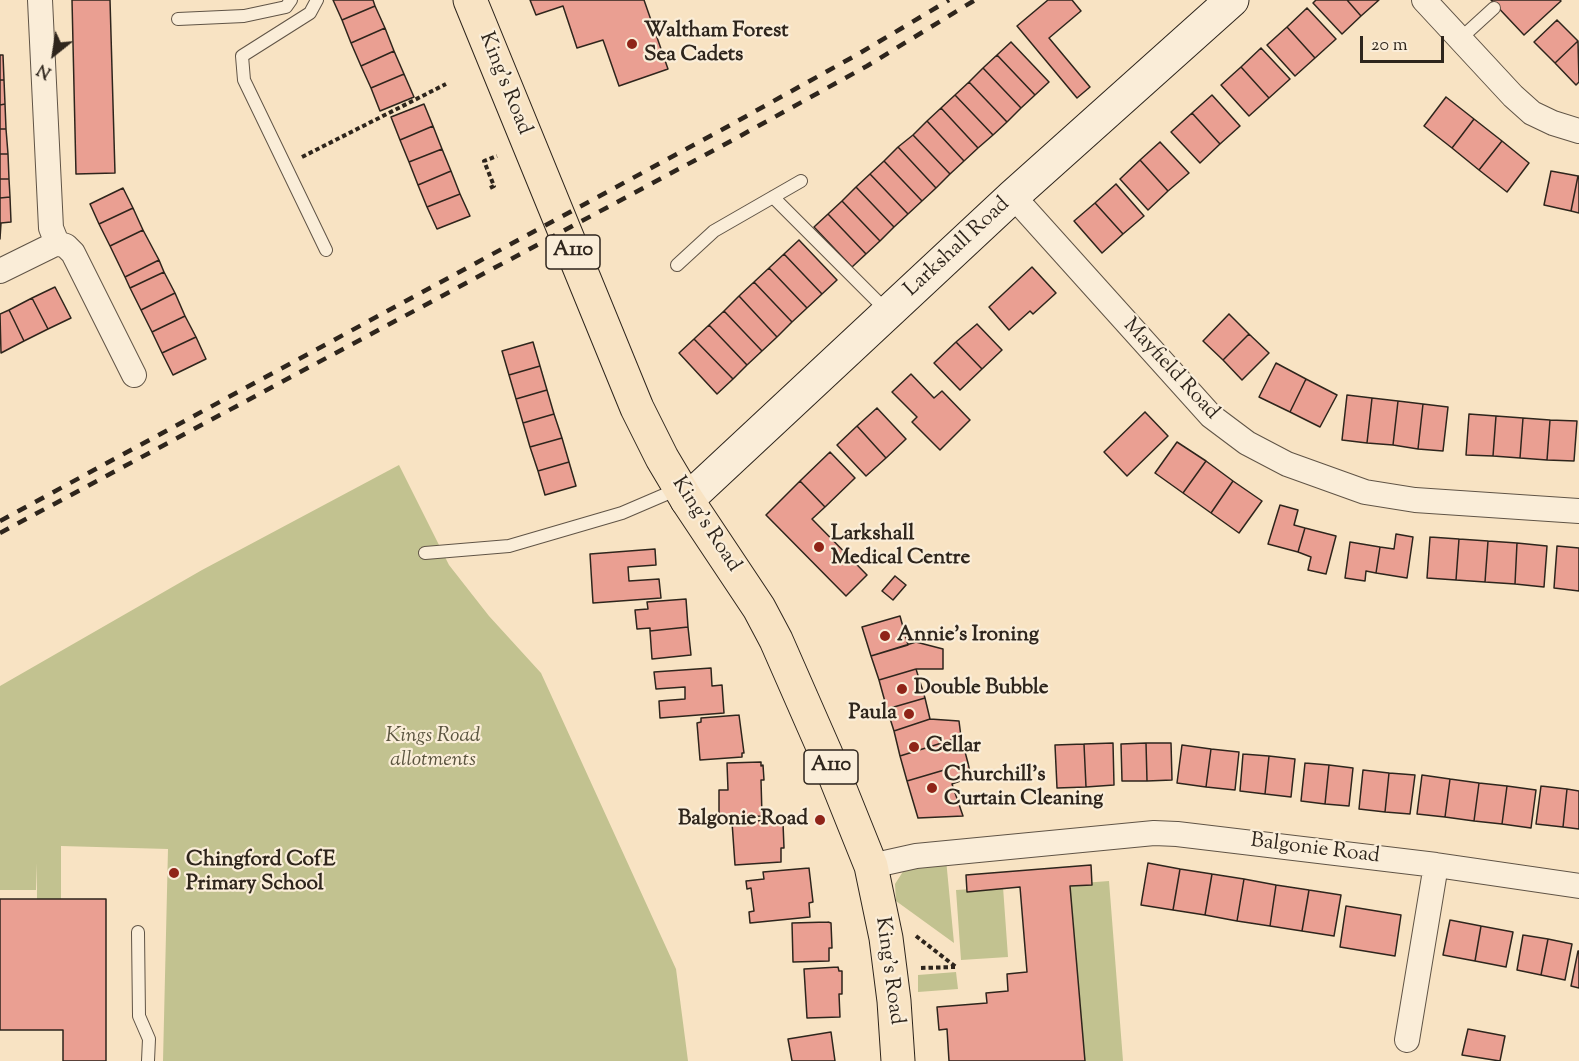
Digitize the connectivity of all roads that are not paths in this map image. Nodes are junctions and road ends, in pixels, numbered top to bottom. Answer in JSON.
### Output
{"nodes":[{"id":1,"x":40,"y":0,"type":"edge"},
{"id":2,"x":291,"y":0,"type":"edge"},
{"id":3,"x":317,"y":0,"type":"edge"},
{"id":4,"x":470,"y":0,"type":"edge"},
{"id":5,"x":1232,"y":0,"type":"edge"},
{"id":6,"x":1424,"y":0,"type":"edge"},
{"id":7,"x":1494,"y":8,"type":"dead end"},
{"id":8,"x":178,"y":19,"type":"dead end"},
{"id":9,"x":1460,"y":39,"type":"junction"},
{"id":10,"x":1579,"y":130,"type":"edge"},
{"id":11,"x":801,"y":181,"type":"dead end"},
{"id":12,"x":1013,"y":196,"type":"junction"},
{"id":13,"x":773,"y":197,"type":"junction"},
{"id":14,"x":57,"y":243,"type":"junction"},
{"id":15,"x":326,"y":250,"type":"dead end"},
{"id":16,"x":676,"y":265,"type":"dead end"},
{"id":17,"x":0,"y":271,"type":"edge"},
{"id":18,"x":888,"y":313,"type":"junction"},
{"id":19,"x":134,"y":375,"type":"dead end"},
{"id":20,"x":683,"y":494,"type":"junction"},
{"id":21,"x":1579,"y":512,"type":"edge"},
{"id":22,"x":425,"y":553,"type":"dead end"},
{"id":23,"x":1436,"y":865,"type":"junction"},
{"id":24,"x":871,"y":866,"type":"junction"},
{"id":25,"x":1579,"y":886,"type":"edge"},
{"id":26,"x":138,"y":932,"type":"dead end"},
{"id":27,"x":1407,"y":1040,"type":"dead end"},
{"id":28,"x":148,"y":1061,"type":"edge"},
{"id":29,"x":898,"y":1061,"type":"edge"}],
"edges":[{"from":1,"to":14,"type":"street"},
{"from":2,"to":8,"type":"lane"},
{"from":3,"to":15,"type":"lane"},
{"from":4,"to":20,"type":"main road","name":"King's Road","number":"A110"},
{"from":5,"to":12,"type":"main road","name":"Larkshall Road"},
{"from":6,"to":9,"type":"street"},
{"from":7,"to":9,"type":"lane"},
{"from":9,"to":10,"type":"street"},
{"from":11,"to":13,"type":"lane"},
{"from":12,"to":18,"type":"main road","name":"Larkshall Road"},
{"from":12,"to":21,"type":"street","name":"Mayfield Road"},
{"from":13,"to":16,"type":"lane"},
{"from":13,"to":18,"type":"lane"},
{"from":14,"to":17,"type":"street"},
{"from":14,"to":19,"type":"street"},
{"from":18,"to":20,"type":"main road","name":"Larkshall Road"},
{"from":20,"to":22,"type":"lane"},
{"from":20,"to":24,"type":"main road","name":"King's Road","number":"A110"},
{"from":23,"to":24,"type":"street","name":"Balgonie Road"},
{"from":23,"to":25,"type":"street","name":"Balgonie Road"},
{"from":23,"to":27,"type":"street"},
{"from":24,"to":29,"type":"main road","name":"King's Road","number":"A110"},
{"from":26,"to":28,"type":"lane"}]}
